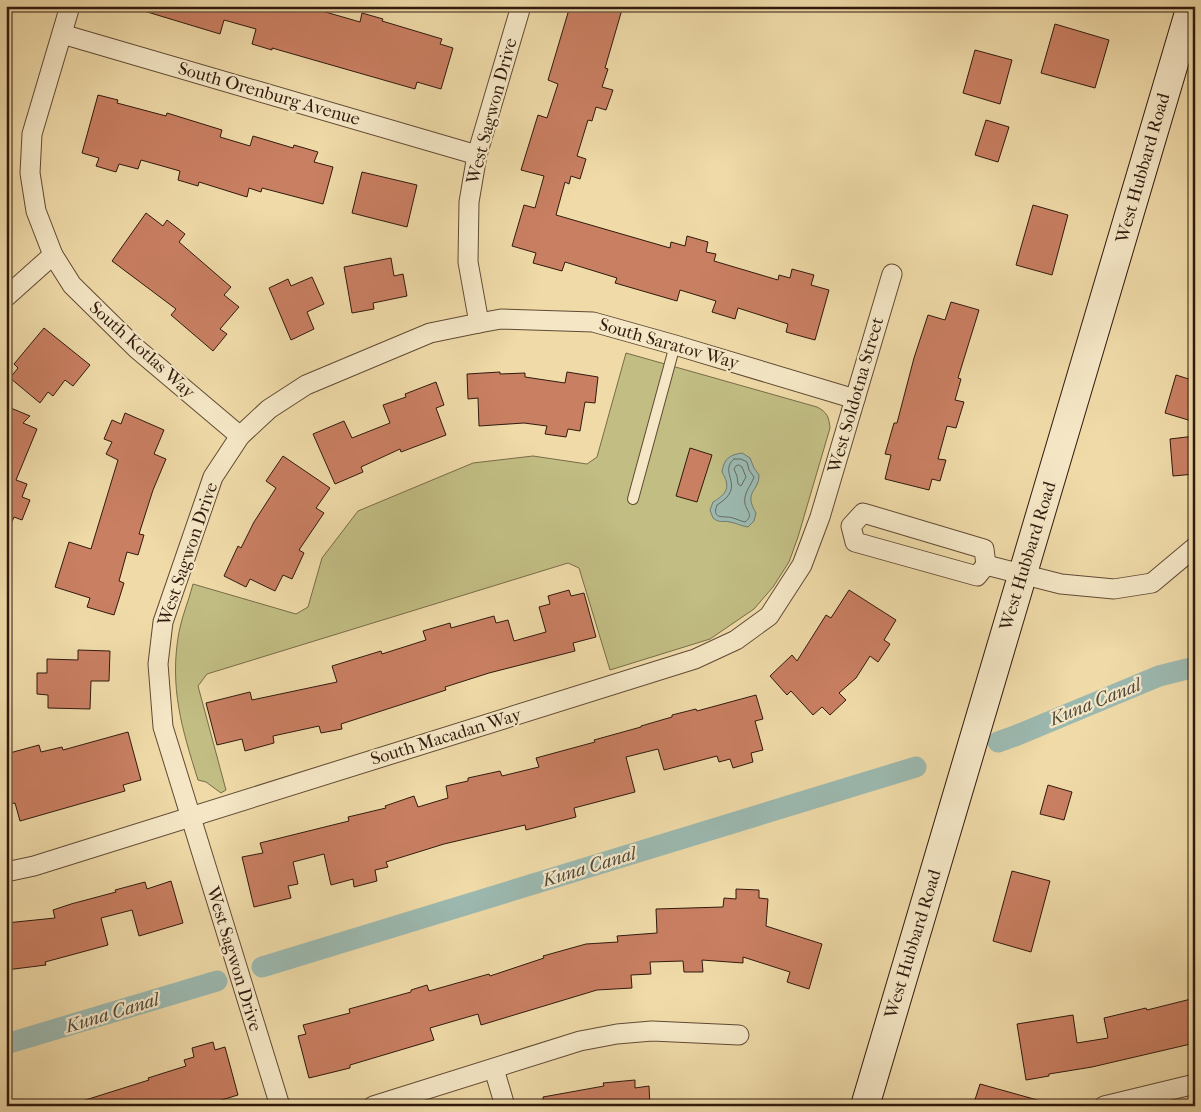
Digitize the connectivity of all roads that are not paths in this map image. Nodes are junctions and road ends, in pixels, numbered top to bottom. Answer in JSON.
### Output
{"nodes":[{"id":1,"x":70,"y":6,"type":"edge"},
{"id":2,"x":521,"y":6,"type":"edge"},
{"id":3,"x":1191,"y":6,"type":"edge"},
{"id":4,"x":62,"y":34,"type":"junction"},
{"id":5,"x":477,"y":154,"type":"junction"},
{"id":6,"x":53,"y":255,"type":"junction"},
{"id":7,"x":892,"y":274,"type":"dead end"},
{"id":8,"x":6,"y":297,"type":"edge"},
{"id":9,"x":479,"y":323,"type":"junction"},
{"id":10,"x":675,"y":345,"type":"junction"},
{"id":11,"x":855,"y":399,"type":"junction"},
{"id":12,"x":240,"y":436,"type":"junction"},
{"id":13,"x":632,"y":498,"type":"dead end"},
{"id":14,"x":820,"y":516,"type":"junction"},
{"id":15,"x":852,"y":526,"type":"junction"},
{"id":16,"x":1195,"y":547,"type":"edge"},
{"id":17,"x":986,"y":565,"type":"junction"},
{"id":18,"x":1023,"y":574,"type":"junction"},
{"id":19,"x":190,"y":817,"type":"junction"},
{"id":20,"x":6,"y":872,"type":"edge"},
{"id":21,"x":739,"y":1035,"type":"dead end"},
{"id":22,"x":494,"y":1069,"type":"junction"},
{"id":23,"x":1195,"y":1084,"type":"edge"},
{"id":24,"x":280,"y":1106,"type":"edge"},
{"id":25,"x":373,"y":1106,"type":"edge"},
{"id":26,"x":505,"y":1106,"type":"edge"},
{"id":27,"x":865,"y":1106,"type":"edge"},
{"id":28,"x":1104,"y":1106,"type":"edge"}],
"edges":[{"from":1,"to":4,"type":"street","name":"South Kotlas Way"},
{"from":2,"to":5,"type":"street","name":"West Sagwon Drive"},
{"from":3,"to":18,"type":"street","name":"West Hubbard Road"},
{"from":4,"to":5,"type":"street","name":"South Orenburg Avenue"},
{"from":4,"to":6,"type":"street","name":"South Kotlas Way"},
{"from":5,"to":9,"type":"street","name":"West Sagwon Drive"},
{"from":6,"to":8,"type":"street"},
{"from":6,"to":12,"type":"street","name":"South Kotlas Way"},
{"from":7,"to":11,"type":"street","name":"West Soldotna Street"},
{"from":9,"to":10,"type":"street","name":"South Saratov Way"},
{"from":9,"to":12,"type":"street","name":"West Sagwon Drive"},
{"from":10,"to":11,"type":"street","name":"South Saratov Way"},
{"from":10,"to":13,"type":"lane"},
{"from":11,"to":14,"type":"street","name":"West Soldotna Street"},
{"from":12,"to":19,"type":"street","name":"West Sagwon Drive"},
{"from":14,"to":15,"type":"street"},
{"from":14,"to":19,"type":"street","name":"South Macadan Way"},
{"from":15,"to":17,"type":"street"},
{"from":15,"to":17,"type":"street"},
{"from":16,"to":18,"type":"street"},
{"from":17,"to":18,"type":"street"},
{"from":18,"to":27,"type":"street","name":"West Hubbard Road"},
{"from":19,"to":20,"type":"street","name":"South Macadan Way"},
{"from":19,"to":24,"type":"street","name":"West Sagwon Drive"},
{"from":21,"to":22,"type":"street"},
{"from":22,"to":25,"type":"street"},
{"from":22,"to":26,"type":"street"},
{"from":23,"to":28,"type":"street"}]}
